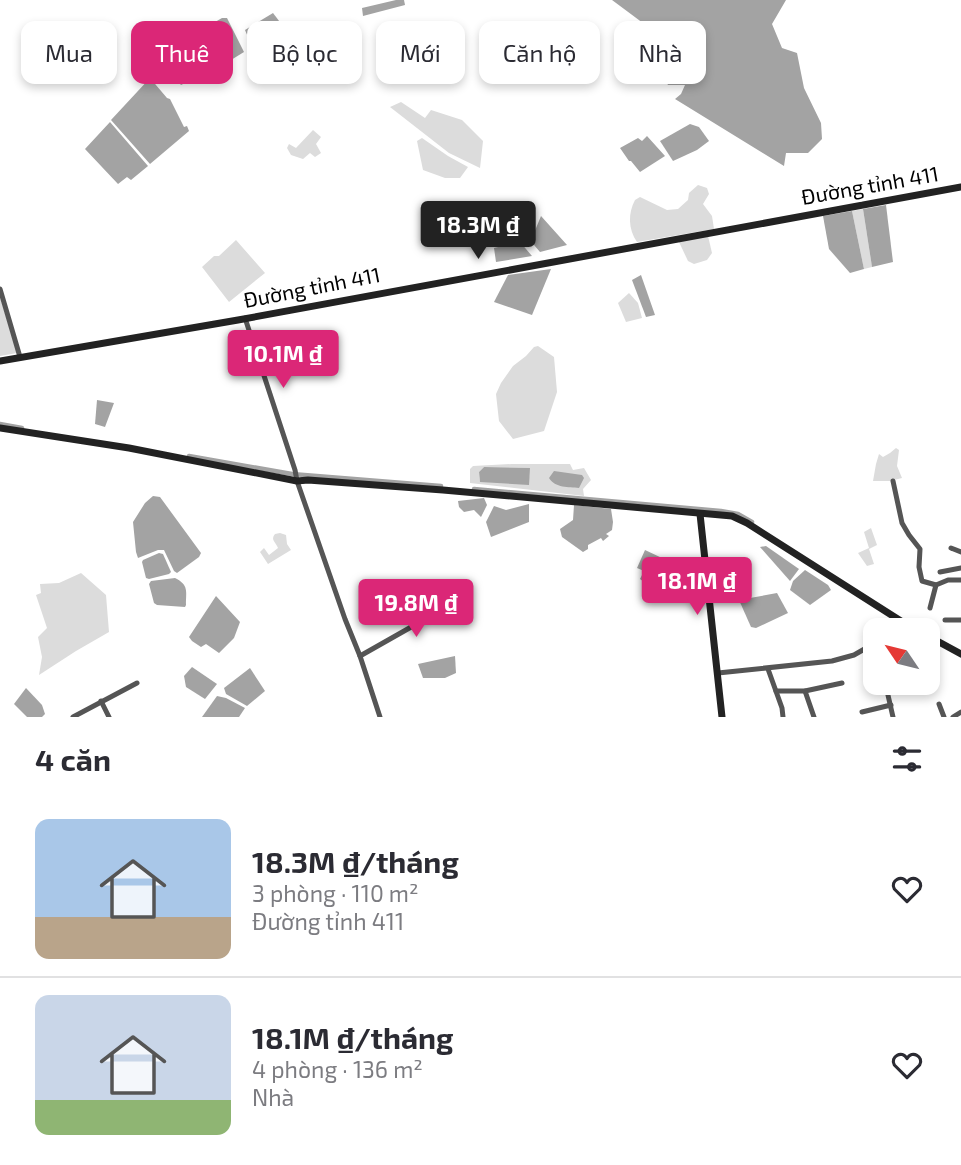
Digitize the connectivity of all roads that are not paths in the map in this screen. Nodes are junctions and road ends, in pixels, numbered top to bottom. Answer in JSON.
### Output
{"nodes":[{"id":1,"x":961,"y":187,"type":"edge"},
{"id":2,"x":0,"y":289,"type":"edge"},
{"id":3,"x":245,"y":318,"type":"junction"},
{"id":4,"x":20,"y":357,"type":"junction"},
{"id":5,"x":0,"y":361,"type":"edge"},
{"id":6,"x":0,"y":428,"type":"edge"},
{"id":7,"x":297,"y":481,"type":"junction"},
{"id":8,"x":893,"y":481,"type":"dead end"},
{"id":9,"x":700,"y":514,"type":"junction"},
{"id":10,"x":951,"y":548,"type":"dead end"},
{"id":11,"x":961,"y":552,"type":"edge"},
{"id":12,"x":961,"y":568,"type":"edge"},
{"id":13,"x":940,"y":572,"type":"dead end"},
{"id":14,"x":961,"y":580,"type":"edge"},
{"id":15,"x":936,"y":585,"type":"junction"},
{"id":16,"x":469,"y":608,"type":"dead end"},
{"id":17,"x":930,"y":608,"type":"dead end"},
{"id":18,"x":892,"y":618,"type":"edge"},
{"id":19,"x":945,"y":620,"type":"dead end"},
{"id":20,"x":961,"y":620,"type":"edge"},
{"id":21,"x":940,"y":643,"type":"edge"},
{"id":22,"x":863,"y":651,"type":"edge"},
{"id":23,"x":961,"y":654,"type":"edge"},
{"id":24,"x":360,"y":656,"type":"junction"},
{"id":25,"x":768,"y":669,"type":"junction"},
{"id":26,"x":718,"y":673,"type":"junction"},
{"id":27,"x":137,"y":683,"type":"dead end"},
{"id":28,"x":842,"y":683,"type":"dead end"},
{"id":29,"x":776,"y":691,"type":"junction"},
{"id":30,"x":805,"y":691,"type":"junction"},
{"id":31,"x":888,"y":695,"type":"edge"},
{"id":32,"x":101,"y":701,"type":"junction"},
{"id":33,"x":939,"y":704,"type":"dead end"},
{"id":34,"x":891,"y":705,"type":"junction"},
{"id":35,"x":862,"y":712,"type":"dead end"},
{"id":36,"x":961,"y":712,"type":"edge"},
{"id":37,"x":73,"y":717,"type":"edge"},
{"id":38,"x":109,"y":717,"type":"edge"},
{"id":39,"x":380,"y":717,"type":"edge"},
{"id":40,"x":722,"y":717,"type":"edge"},
{"id":41,"x":783,"y":717,"type":"edge"},
{"id":42,"x":814,"y":717,"type":"edge"},
{"id":43,"x":892,"y":717,"type":"edge"},
{"id":44,"x":944,"y":717,"type":"edge"},
{"id":45,"x":953,"y":717,"type":"edge"}],
"edges":[{"from":1,"to":3,"type":"main road","name":"Đường tỉnh 411"},
{"from":2,"to":4,"type":"street"},
{"from":3,"to":4,"type":"main road","name":"Đường tỉnh 411"},
{"from":3,"to":7,"type":"street"},
{"from":4,"to":5,"type":"main road","name":"Đường tỉnh 411"},
{"from":6,"to":7,"type":"main road"},
{"from":7,"to":9,"type":"main road"},
{"from":7,"to":24,"type":"street"},
{"from":8,"to":15,"type":"street"},
{"from":9,"to":18,"type":"main road"},
{"from":9,"to":26,"type":"main road"},
{"from":10,"to":11,"type":"street"},
{"from":12,"to":13,"type":"street"},
{"from":14,"to":15,"type":"street"},
{"from":15,"to":17,"type":"street"},
{"from":16,"to":24,"type":"street"},
{"from":19,"to":20,"type":"street"},
{"from":21,"to":23,"type":"main road"},
{"from":22,"to":25,"type":"street"},
{"from":24,"to":39,"type":"street"},
{"from":25,"to":26,"type":"street"},
{"from":25,"to":29,"type":"street"},
{"from":26,"to":40,"type":"main road"},
{"from":27,"to":32,"type":"street"},
{"from":28,"to":30,"type":"street"},
{"from":29,"to":30,"type":"street"},
{"from":29,"to":41,"type":"street"},
{"from":30,"to":42,"type":"street"},
{"from":31,"to":34,"type":"street"},
{"from":32,"to":37,"type":"street"},
{"from":32,"to":38,"type":"street"},
{"from":33,"to":44,"type":"street"},
{"from":34,"to":35,"type":"street"},
{"from":34,"to":43,"type":"street"},
{"from":36,"to":45,"type":"street"}]}
